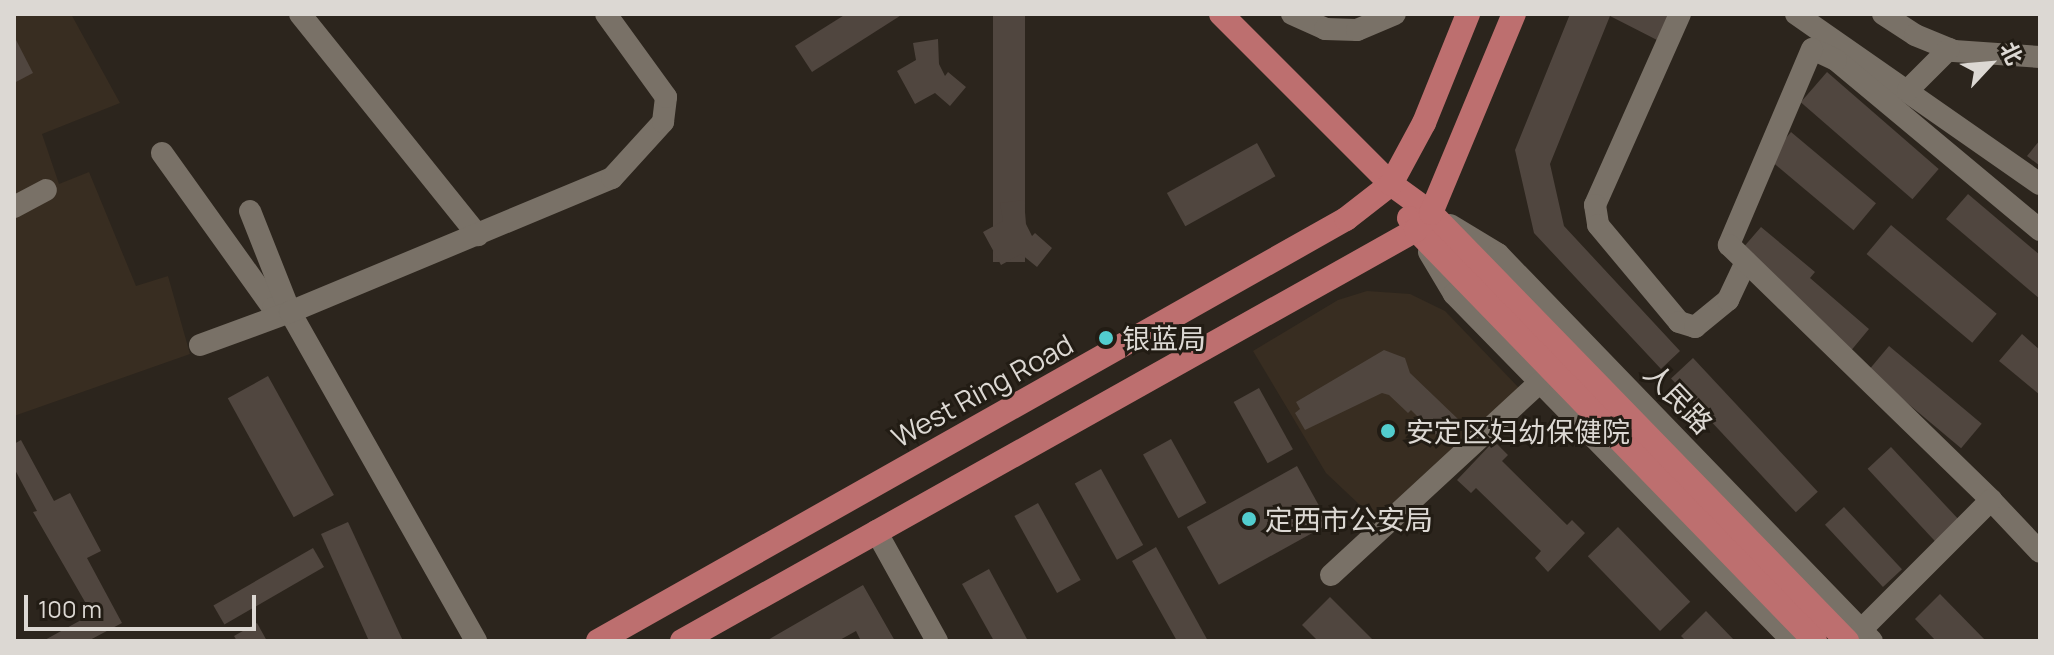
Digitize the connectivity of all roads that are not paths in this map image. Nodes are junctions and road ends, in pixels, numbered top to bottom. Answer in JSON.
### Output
{"nodes":[{"id":1,"x":300,"y":14,"type":"edge"},
{"id":2,"x":606,"y":14,"type":"edge"},
{"id":3,"x":1221,"y":14,"type":"edge"},
{"id":4,"x":1292,"y":14,"type":"edge"},
{"id":5,"x":1395,"y":14,"type":"edge"},
{"id":6,"x":1468,"y":14,"type":"edge"},
{"id":7,"x":1514,"y":14,"type":"edge"},
{"id":8,"x":1680,"y":14,"type":"edge"},
{"id":9,"x":1796,"y":14,"type":"edge"},
{"id":10,"x":1883,"y":14,"type":"edge"},
{"id":11,"x":1949,"y":49,"type":"junction"},
{"id":12,"x":2040,"y":57,"type":"edge"},
{"id":13,"x":1908,"y":90,"type":"junction"},
{"id":14,"x":162,"y":153,"type":"dead end"},
{"id":15,"x":1391,"y":184,"type":"junction"},
{"id":16,"x":2040,"y":184,"type":"edge"},
{"id":17,"x":46,"y":190,"type":"dead end"},
{"id":18,"x":14,"y":207,"type":"edge"},
{"id":19,"x":250,"y":211,"type":"dead end"},
{"id":20,"x":1423,"y":222,"type":"junction"},
{"id":21,"x":2040,"y":230,"type":"edge"},
{"id":22,"x":478,"y":235,"type":"junction"},
{"id":23,"x":1746,"y":262,"type":"junction"},
{"id":24,"x":290,"y":312,"type":"junction"},
{"id":25,"x":200,"y":345,"type":"dead end"},
{"id":26,"x":1540,"y":382,"type":"junction"},
{"id":27,"x":1991,"y":500,"type":"junction"},
{"id":28,"x":876,"y":531,"type":"junction"},
{"id":29,"x":2040,"y":552,"type":"edge"},
{"id":30,"x":1331,"y":575,"type":"dead end"},
{"id":31,"x":1860,"y":637,"type":"edge"},
{"id":32,"x":476,"y":641,"type":"edge"},
{"id":33,"x":598,"y":641,"type":"edge"},
{"id":34,"x":682,"y":641,"type":"edge"},
{"id":35,"x":937,"y":641,"type":"edge"},
{"id":36,"x":1793,"y":641,"type":"edge"},
{"id":37,"x":1815,"y":641,"type":"edge"}],
"edges":[{"from":1,"to":22,"type":"street"},
{"from":2,"to":22,"type":"street"},
{"from":3,"to":15,"type":"main road","name":"人民路"},
{"from":4,"to":5,"type":"street"},
{"from":6,"to":15,"type":"main road"},
{"from":7,"to":20,"type":"main road"},
{"from":8,"to":23,"type":"street"},
{"from":9,"to":13,"type":"street"},
{"from":10,"to":11,"type":"street"},
{"from":11,"to":12,"type":"street"},
{"from":11,"to":13,"type":"street"},
{"from":13,"to":16,"type":"street"},
{"from":14,"to":24,"type":"street"},
{"from":15,"to":20,"type":"main road","name":"人民路"},
{"from":15,"to":33,"type":"main road","name":"West Ring Road"},
{"from":17,"to":18,"type":"street"},
{"from":19,"to":24,"type":"street"},
{"from":20,"to":26,"type":"street","name":"人民路"},
{"from":20,"to":28,"type":"main road"},
{"from":20,"to":31,"type":"main road","name":"人民路"},
{"from":20,"to":37,"type":"main road","name":"人民路"},
{"from":21,"to":23,"type":"street"},
{"from":22,"to":24,"type":"street"},
{"from":23,"to":27,"type":"street"},
{"from":24,"to":25,"type":"street"},
{"from":24,"to":32,"type":"street"},
{"from":26,"to":30,"type":"street"},
{"from":26,"to":36,"type":"street","name":"人民路"},
{"from":27,"to":29,"type":"street"},
{"from":27,"to":31,"type":"street"},
{"from":28,"to":34,"type":"main road"},
{"from":28,"to":35,"type":"street"}]}
